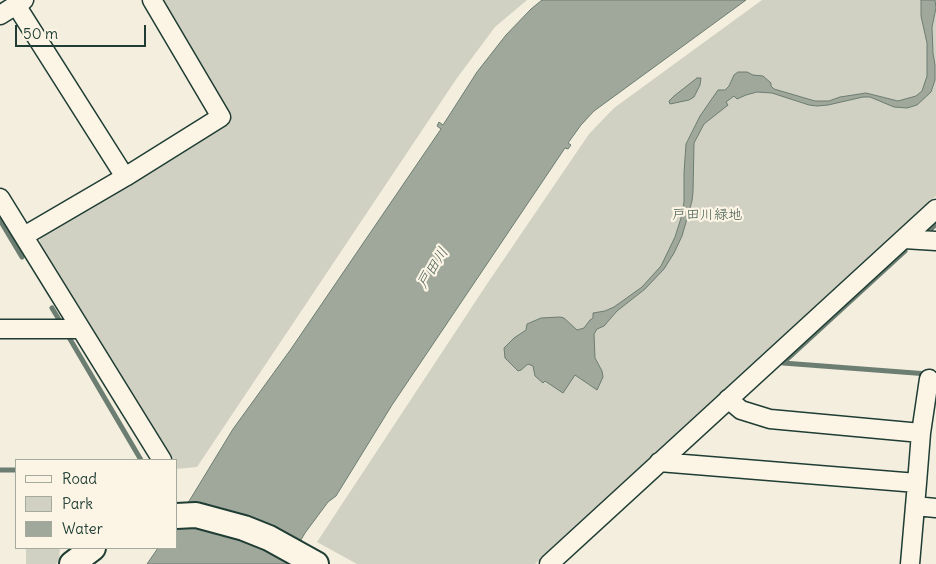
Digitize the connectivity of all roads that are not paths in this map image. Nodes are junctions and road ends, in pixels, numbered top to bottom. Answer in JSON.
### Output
{"nodes":[{"id":1,"x":152,"y":0,"type":"edge"},
{"id":2,"x":20,"y":2,"type":"edge"},
{"id":3,"x":0,"y":14,"type":"edge"},
{"id":4,"x":125,"y":177,"type":"junction"},
{"id":5,"x":0,"y":198,"type":"edge"},
{"id":6,"x":936,"y":209,"type":"edge"},
{"id":7,"x":24,"y":236,"type":"junction"},
{"id":8,"x":904,"y":239,"type":"junction"},
{"id":9,"x":936,"y":242,"type":"edge"},
{"id":10,"x":0,"y":329,"type":"edge"},
{"id":11,"x":81,"y":329,"type":"junction"},
{"id":12,"x":929,"y":379,"type":"dead end"},
{"id":13,"x":728,"y":399,"type":"junction"},
{"id":14,"x":921,"y":433,"type":"junction"},
{"id":15,"x":161,"y":459,"type":"edge"},
{"id":16,"x":659,"y":462,"type":"junction"},
{"id":17,"x":917,"y":483,"type":"junction"},
{"id":18,"x":915,"y":506,"type":"junction"},
{"id":19,"x":936,"y":508,"type":"edge"},
{"id":20,"x":178,"y":516,"type":"edge"},
{"id":21,"x":92,"y":549,"type":"edge"},
{"id":22,"x":309,"y":561,"type":"edge"},
{"id":23,"x":72,"y":564,"type":"edge"},
{"id":24,"x":549,"y":564,"type":"edge"},
{"id":25,"x":910,"y":564,"type":"edge"}],
"edges":[{"from":1,"to":4,"type":"street"},
{"from":2,"to":3,"type":"street"},
{"from":2,"to":4,"type":"street"},
{"from":4,"to":7,"type":"street"},
{"from":5,"to":7,"type":"street"},
{"from":6,"to":8,"type":"street"},
{"from":7,"to":11,"type":"street"},
{"from":8,"to":9,"type":"street"},
{"from":8,"to":13,"type":"street"},
{"from":10,"to":11,"type":"street"},
{"from":11,"to":15,"type":"street"},
{"from":12,"to":14,"type":"street"},
{"from":13,"to":14,"type":"street"},
{"from":13,"to":16,"type":"street"},
{"from":14,"to":17,"type":"street"},
{"from":16,"to":17,"type":"street"},
{"from":16,"to":24,"type":"street"},
{"from":17,"to":18,"type":"street"},
{"from":18,"to":19,"type":"street"},
{"from":18,"to":25,"type":"street"},
{"from":20,"to":22,"type":"main road"},
{"from":21,"to":23,"type":"main road"}]}
